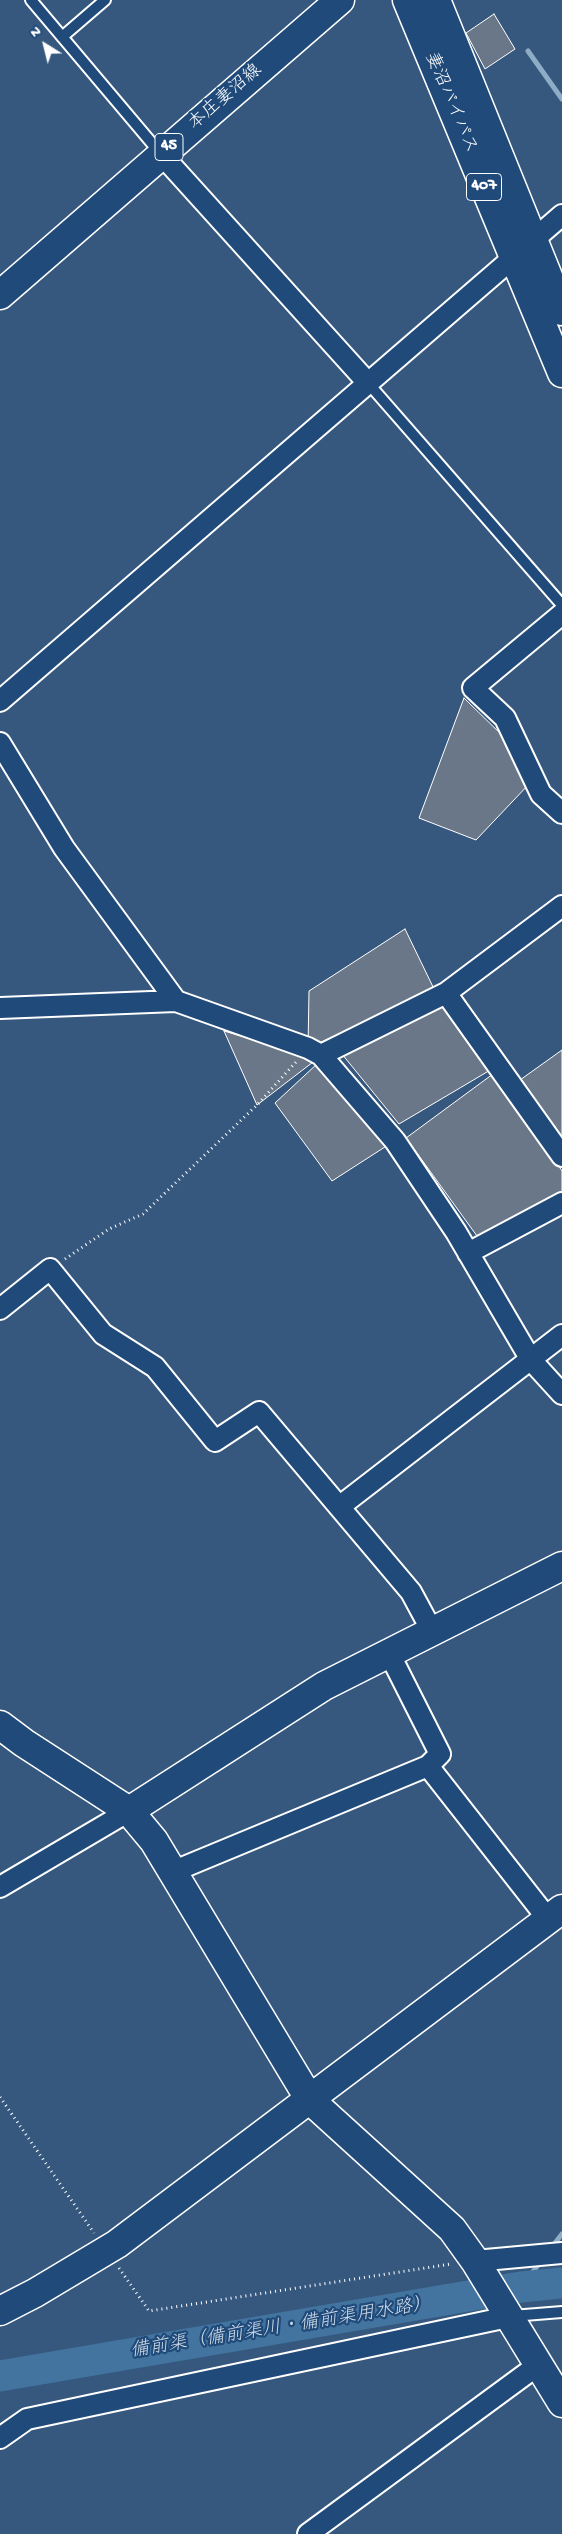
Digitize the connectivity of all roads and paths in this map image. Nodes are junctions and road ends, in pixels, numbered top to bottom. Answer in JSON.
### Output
{"nodes":[{"id":1,"x":31,"y":0,"type":"edge"},
{"id":2,"x":105,"y":0,"type":"edge"},
{"id":3,"x":340,"y":0,"type":"edge"},
{"id":4,"x":407,"y":0,"type":"edge"},
{"id":5,"x":436,"y":0,"type":"edge"},
{"id":6,"x":62,"y":37,"type":"junction"},
{"id":7,"x":161,"y":154,"type":"junction"},
{"id":8,"x":562,"y":215,"type":"edge"},
{"id":9,"x":523,"y":249,"type":"junction"},
{"id":10,"x":0,"y":295,"type":"edge"},
{"id":11,"x":562,"y":311,"type":"edge"},
{"id":12,"x":562,"y":373,"type":"edge"},
{"id":13,"x":368,"y":383,"type":"junction"},
{"id":14,"x":562,"y":605,"type":"edge"},
{"id":15,"x":562,"y":614,"type":"edge"},
{"id":16,"x":0,"y":701,"type":"edge"},
{"id":17,"x":0,"y":743,"type":"edge"},
{"id":18,"x":562,"y":813,"type":"edge"},
{"id":19,"x":562,"y":906,"type":"edge"},
{"id":20,"x":446,"y":993,"type":"junction"},
{"id":21,"x":176,"y":1001,"type":"junction"},
{"id":22,"x":0,"y":1008,"type":"edge"},
{"id":23,"x":314,"y":1051,"type":"junction"},
{"id":24,"x":562,"y":1156,"type":"edge"},
{"id":25,"x":562,"y":1203,"type":"edge"},
{"id":26,"x":468,"y":1253,"type":"junction"},
{"id":27,"x":50,"y":1269,"type":"junction"},
{"id":28,"x":0,"y":1309,"type":"edge"},
{"id":29,"x":562,"y":1335,"type":"edge"},
{"id":30,"x":531,"y":1360,"type":"junction"},
{"id":31,"x":562,"y":1394,"type":"edge"},
{"id":32,"x":339,"y":1507,"type":"junction"},
{"id":33,"x":562,"y":1566,"type":"edge"},
{"id":34,"x":432,"y":1631,"type":"junction"},
{"id":35,"x":388,"y":1653,"type":"junction"},
{"id":36,"x":0,"y":1725,"type":"edge"},
{"id":37,"x":428,"y":1766,"type":"junction"},
{"id":38,"x":129,"y":1811,"type":"junction"},
{"id":39,"x":172,"y":1872,"type":"junction"},
{"id":40,"x":0,"y":1887,"type":"edge"},
{"id":41,"x":555,"y":1914,"type":"edge"},
{"id":42,"x":0,"y":2098,"type":"edge"},
{"id":43,"x":310,"y":2100,"type":"junction"},
{"id":44,"x":106,"y":2251,"type":"junction"},
{"id":45,"x":562,"y":2253,"type":"edge"},
{"id":46,"x":479,"y":2268,"type":"junction"},
{"id":47,"x":0,"y":2311,"type":"edge"},
{"id":48,"x":562,"y":2312,"type":"edge"},
{"id":49,"x":508,"y":2317,"type":"junction"},
{"id":50,"x":538,"y":2365,"type":"junction"},
{"id":51,"x":562,"y":2403,"type":"edge"},
{"id":52,"x":0,"y":2438,"type":"edge"},
{"id":53,"x":308,"y":2534,"type":"edge"}],
"edges":[{"from":1,"to":6,"type":"lane"},
{"from":2,"to":6,"type":"lane"},
{"from":3,"to":7,"type":"main road","name":"本庄妻沼線","number":"45"},
{"from":4,"to":9,"type":"main road","name":"妻沼バイパス","number":"407"},
{"from":5,"to":9,"type":"main road","name":"妻沼バイパス","number":"407"},
{"from":6,"to":7,"type":"lane"},
{"from":7,"to":10,"type":"main road","name":"本庄妻沼線","number":"45"},
{"from":7,"to":13,"type":"street"},
{"from":8,"to":9,"type":"street"},
{"from":9,"to":11,"type":"main road","name":"妻沼バイパス","number":"407"},
{"from":9,"to":12,"type":"main road","name":"妻沼バイパス","number":"407"},
{"from":9,"to":13,"type":"street"},
{"from":13,"to":14,"type":"lane"},
{"from":13,"to":16,"type":"street"},
{"from":15,"to":18,"type":"street"},
{"from":17,"to":21,"type":"street"},
{"from":19,"to":20,"type":"street"},
{"from":20,"to":23,"type":"street"},
{"from":20,"to":24,"type":"street"},
{"from":21,"to":22,"type":"street"},
{"from":21,"to":23,"type":"street"},
{"from":23,"to":26,"type":"street"},
{"from":23,"to":27,"type":"path"},
{"from":25,"to":26,"type":"street"},
{"from":26,"to":30,"type":"street"},
{"from":27,"to":28,"type":"street"},
{"from":27,"to":32,"type":"street"},
{"from":29,"to":30,"type":"street"},
{"from":30,"to":31,"type":"street"},
{"from":30,"to":32,"type":"street"},
{"from":32,"to":34,"type":"street"},
{"from":33,"to":34,"type":"main road"},
{"from":34,"to":35,"type":"main road"},
{"from":35,"to":37,"type":"street"},
{"from":35,"to":38,"type":"main road"},
{"from":36,"to":38,"type":"main road"},
{"from":37,"to":39,"type":"street"},
{"from":37,"to":41,"type":"street"},
{"from":38,"to":39,"type":"main road"},
{"from":38,"to":40,"type":"street"},
{"from":39,"to":43,"type":"main road"},
{"from":41,"to":43,"type":"main road"},
{"from":42,"to":44,"type":"path"},
{"from":43,"to":44,"type":"main road"},
{"from":43,"to":46,"type":"main road"},
{"from":44,"to":46,"type":"path"},
{"from":44,"to":47,"type":"main road"},
{"from":45,"to":46,"type":"street"},
{"from":46,"to":49,"type":"main road"},
{"from":48,"to":49,"type":"lane"},
{"from":49,"to":50,"type":"main road"},
{"from":49,"to":52,"type":"street"},
{"from":50,"to":51,"type":"main road"},
{"from":50,"to":53,"type":"street"}]}
